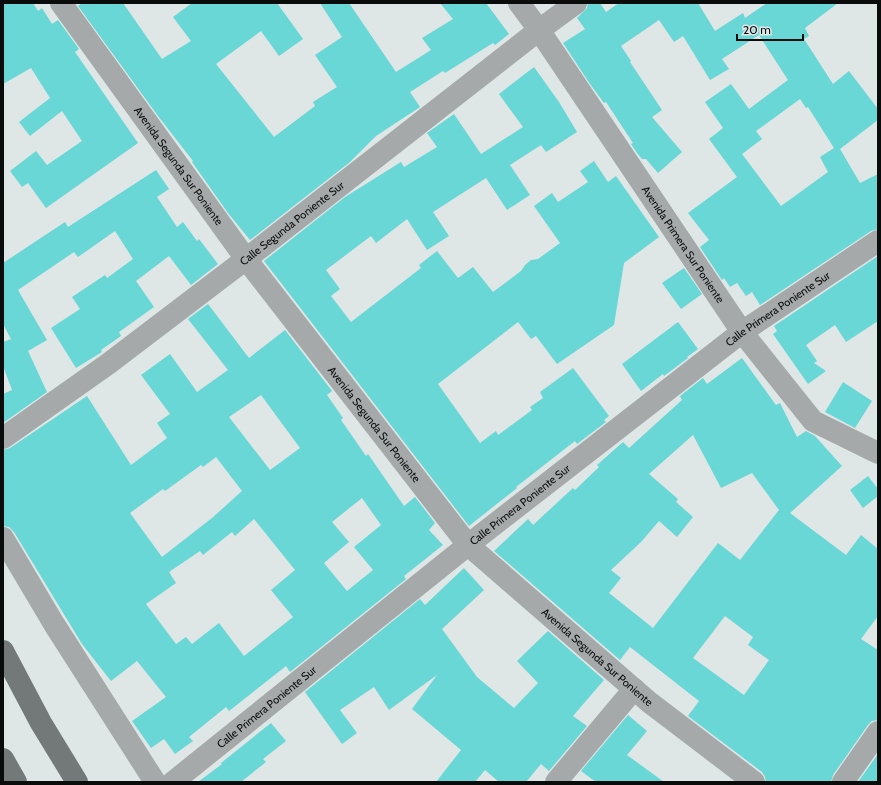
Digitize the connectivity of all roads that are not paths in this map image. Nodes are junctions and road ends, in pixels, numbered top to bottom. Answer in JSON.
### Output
{"nodes":[{"id":1,"x":61,"y":3,"type":"edge"},
{"id":2,"x":519,"y":3,"type":"edge"},
{"id":3,"x":576,"y":3,"type":"edge"},
{"id":4,"x":539,"y":30,"type":"junction"},
{"id":5,"x":878,"y":241,"type":"edge"},
{"id":6,"x":246,"y":259,"type":"junction"},
{"id":7,"x":742,"y":332,"type":"junction"},
{"id":8,"x":3,"y":438,"type":"edge"},
{"id":9,"x":878,"y":453,"type":"edge"},
{"id":10,"x":3,"y":538,"type":"edge"},
{"id":11,"x":468,"y":545,"type":"junction"},
{"id":12,"x":3,"y":652,"type":"edge"},
{"id":13,"x":634,"y":689,"type":"junction"},
{"id":14,"x":878,"y":732,"type":"edge"},
{"id":15,"x":3,"y":759,"type":"edge"},
{"id":16,"x":16,"y":782,"type":"edge"},
{"id":17,"x":77,"y":782,"type":"edge"},
{"id":18,"x":155,"y":782,"type":"edge"},
{"id":19,"x":173,"y":782,"type":"edge"},
{"id":20,"x":556,"y":782,"type":"edge"},
{"id":21,"x":754,"y":782,"type":"edge"},
{"id":22,"x":843,"y":782,"type":"edge"}],
"edges":[{"from":1,"to":6,"type":"street","name":"Avenida Segunda Sur Poniente"},
{"from":2,"to":4,"type":"street","name":"Avenida Primera Sur Poniente"},
{"from":3,"to":4,"type":"street","name":"Calle Segunda Poniente Sur"},
{"from":4,"to":6,"type":"street","name":"Calle Segunda Poniente Sur"},
{"from":4,"to":7,"type":"street","name":"Avenida Primera Sur Poniente"},
{"from":5,"to":7,"type":"street","name":"Calle Primera Poniente Sur"},
{"from":6,"to":8,"type":"street","name":"Calle Segunda Poniente Sur"},
{"from":6,"to":11,"type":"street","name":"Avenida Segunda Sur Poniente"},
{"from":7,"to":9,"type":"street","name":"Avenida Primera Sur Poniente"},
{"from":7,"to":11,"type":"street","name":"Calle Primera Poniente Sur"},
{"from":10,"to":18,"type":"street"},
{"from":11,"to":13,"type":"street","name":"Avenida Segunda Sur Poniente"},
{"from":11,"to":19,"type":"street","name":"Calle Primera Poniente Sur"},
{"from":12,"to":17,"type":"main road"},
{"from":13,"to":20,"type":"street"},
{"from":13,"to":21,"type":"street","name":"Avenida Segunda Sur Poniente"},
{"from":14,"to":22,"type":"street"},
{"from":15,"to":16,"type":"main road"}]}
